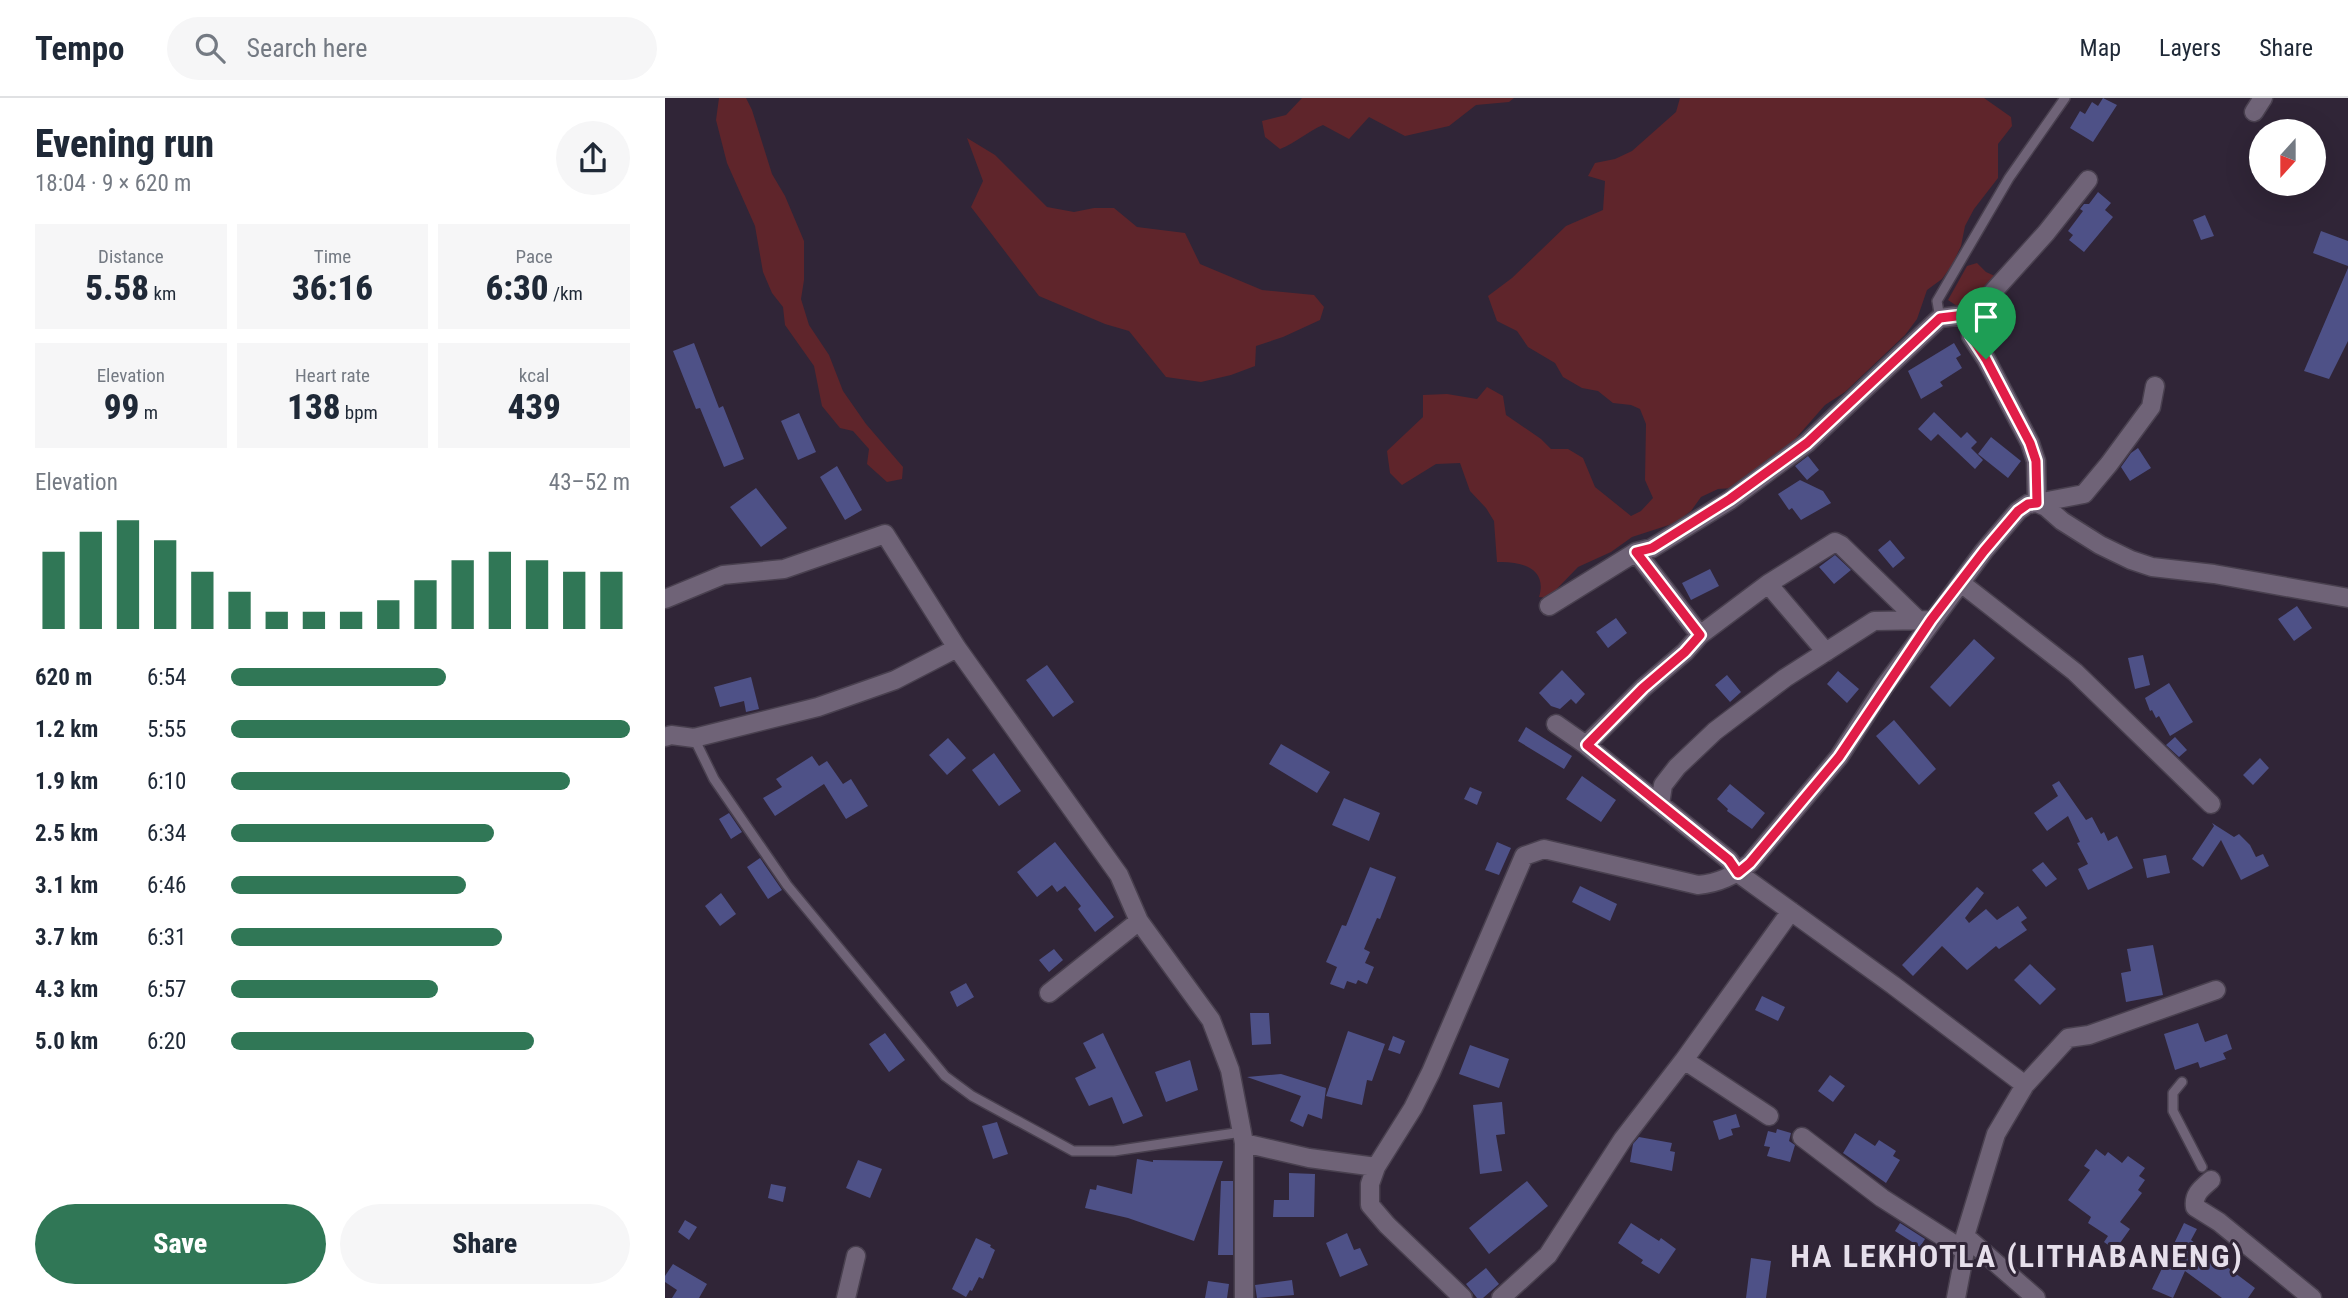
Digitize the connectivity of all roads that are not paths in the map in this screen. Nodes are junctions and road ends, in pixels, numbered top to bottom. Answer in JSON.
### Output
{"nodes":[{"id":1,"x":2064,"y":98,"type":"edge"},
{"id":2,"x":2088,"y":180,"type":"dead end"},
{"id":3,"x":1973,"y":314,"type":"junction"},
{"id":4,"x":1940,"y":318,"type":"junction"},
{"id":5,"x":2155,"y":386,"type":"dead end"},
{"id":6,"x":2037,"y":503,"type":"junction"},
{"id":7,"x":1636,"y":552,"type":"junction"},
{"id":8,"x":1961,"y":583,"type":"junction"},
{"id":9,"x":1768,"y":584,"type":"junction"},
{"id":10,"x":2348,"y":598,"type":"edge"},
{"id":11,"x":665,"y":599,"type":"edge"},
{"id":12,"x":1549,"y":606,"type":"dead end"},
{"id":13,"x":1925,"y":620,"type":"junction"},
{"id":14,"x":1700,"y":635,"type":"junction"},
{"id":15,"x":957,"y":648,"type":"junction"},
{"id":16,"x":1826,"y":652,"type":"junction"},
{"id":17,"x":1556,"y":724,"type":"dead end"},
{"id":18,"x":665,"y":737,"type":"edge"},
{"id":19,"x":694,"y":738,"type":"junction"},
{"id":20,"x":1587,"y":745,"type":"junction"},
{"id":21,"x":1660,"y":804,"type":"junction"},
{"id":22,"x":2211,"y":804,"type":"dead end"},
{"id":23,"x":1738,"y":873,"type":"junction"},
{"id":24,"x":1791,"y":911,"type":"junction"},
{"id":25,"x":1139,"y":921,"type":"junction"},
{"id":26,"x":2216,"y":990,"type":"dead end"},
{"id":27,"x":1049,"y":993,"type":"dead end"},
{"id":28,"x":1684,"y":1060,"type":"junction"},
{"id":29,"x":2182,"y":1082,"type":"dead end"},
{"id":30,"x":2025,"y":1085,"type":"junction"},
{"id":31,"x":1769,"y":1116,"type":"dead end"},
{"id":32,"x":1243,"y":1138,"type":"junction"},
{"id":33,"x":1802,"y":1138,"type":"dead end"},
{"id":34,"x":1376,"y":1167,"type":"junction"},
{"id":35,"x":2206,"y":1173,"type":"joint"},
{"id":36,"x":1965,"y":1244,"type":"junction"},
{"id":37,"x":856,"y":1256,"type":"dead end"},
{"id":38,"x":846,"y":1298,"type":"edge"},
{"id":39,"x":1244,"y":1298,"type":"edge"},
{"id":40,"x":1463,"y":1298,"type":"edge"},
{"id":41,"x":1501,"y":1298,"type":"edge"},
{"id":42,"x":1956,"y":1298,"type":"edge"},
{"id":43,"x":2036,"y":1298,"type":"edge"},
{"id":44,"x":2312,"y":1298,"type":"edge"}],
"edges":[{"from":1,"to":4,"type":"lane"},
{"from":2,"to":3,"type":"street"},
{"from":3,"to":4,"type":"street"},
{"from":3,"to":6,"type":"street"},
{"from":4,"to":7,"type":"street"},
{"from":5,"to":6,"type":"street"},
{"from":6,"to":8,"type":"street"},
{"from":6,"to":10,"type":"street"},
{"from":7,"to":12,"type":"street"},
{"from":7,"to":14,"type":"street"},
{"from":8,"to":13,"type":"street"},
{"from":8,"to":22,"type":"street"},
{"from":9,"to":13,"type":"street"},
{"from":9,"to":14,"type":"street"},
{"from":9,"to":16,"type":"street"},
{"from":11,"to":15,"type":"street"},
{"from":13,"to":16,"type":"street"},
{"from":13,"to":23,"type":"street"},
{"from":14,"to":20,"type":"street"},
{"from":15,"to":19,"type":"street"},
{"from":15,"to":25,"type":"street"},
{"from":16,"to":21,"type":"street"},
{"from":17,"to":20,"type":"street"},
{"from":18,"to":19,"type":"street"},
{"from":19,"to":32,"type":"lane"},
{"from":20,"to":21,"type":"street"},
{"from":21,"to":23,"type":"street"},
{"from":23,"to":24,"type":"street"},
{"from":23,"to":34,"type":"street"},
{"from":24,"to":28,"type":"street"},
{"from":24,"to":30,"type":"street"},
{"from":25,"to":27,"type":"street"},
{"from":25,"to":32,"type":"street"},
{"from":26,"to":30,"type":"street"},
{"from":28,"to":31,"type":"street"},
{"from":28,"to":41,"type":"street"},
{"from":29,"to":35,"type":"lane"},
{"from":30,"to":36,"type":"street"},
{"from":32,"to":34,"type":"street"},
{"from":32,"to":39,"type":"street"},
{"from":33,"to":36,"type":"street"},
{"from":34,"to":40,"type":"street"},
{"from":35,"to":44,"type":"street"},
{"from":36,"to":42,"type":"street"},
{"from":36,"to":43,"type":"street"},
{"from":37,"to":38,"type":"street"}]}
